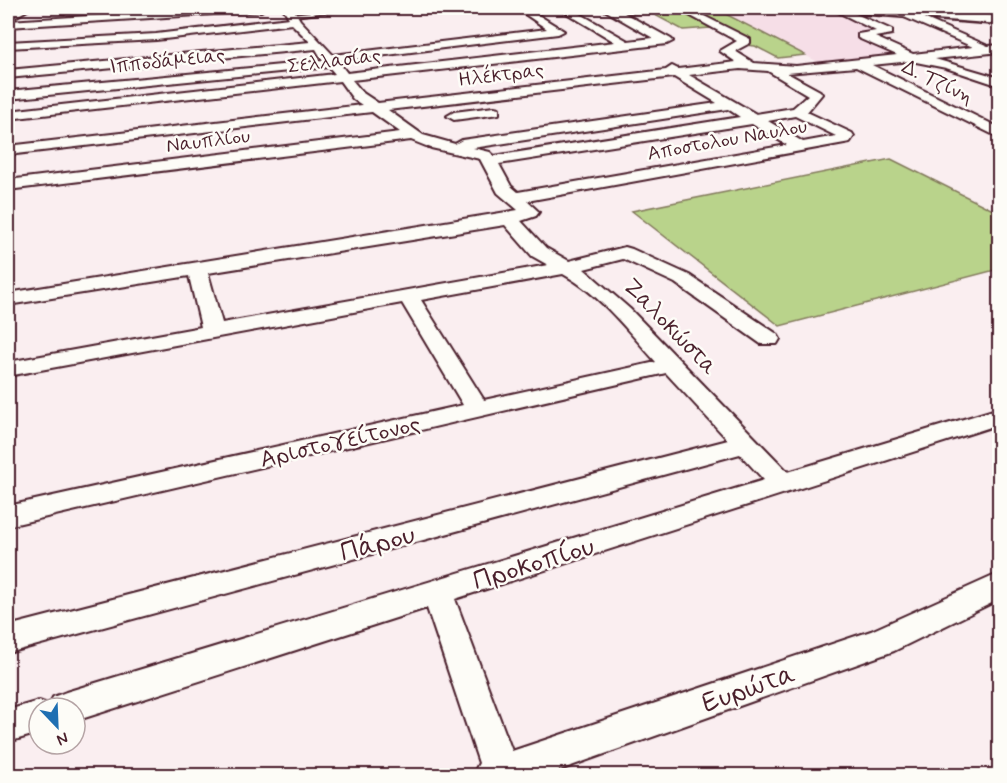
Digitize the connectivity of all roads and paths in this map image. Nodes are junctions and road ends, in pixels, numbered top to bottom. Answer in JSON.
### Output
{"nodes":[{"id":1,"x":112,"y":8,"type":"edge"},
{"id":2,"x":261,"y":8,"type":"edge"},
{"id":3,"x":359,"y":8,"type":"edge"},
{"id":4,"x":521,"y":8,"type":"edge"},
{"id":5,"x":563,"y":8,"type":"edge"},
{"id":6,"x":662,"y":8,"type":"edge"},
{"id":7,"x":681,"y":8,"type":"edge"},
{"id":8,"x":835,"y":8,"type":"edge"},
{"id":9,"x":844,"y":8,"type":"edge"},
{"id":10,"x":609,"y":9,"type":"edge"},
{"id":11,"x":901,"y":12,"type":"junction"},
{"id":12,"x":13,"y":14,"type":"edge"},
{"id":13,"x":292,"y":14,"type":"edge"},
{"id":14,"x":999,"y":20,"type":"edge"},
{"id":15,"x":123,"y":38,"type":"junction"},
{"id":16,"x":665,"y":40,"type":"junction"},
{"id":17,"x":626,"y":44,"type":"junction"},
{"id":18,"x":8,"y":45,"type":"edge"},
{"id":19,"x":319,"y":45,"type":"junction"},
{"id":20,"x":679,"y":48,"type":"dead end"},
{"id":21,"x":999,"y":48,"type":"edge"},
{"id":22,"x":985,"y":49,"type":"junction"},
{"id":23,"x":999,"y":55,"type":"edge"},
{"id":24,"x":913,"y":58,"type":"junction"},
{"id":25,"x":122,"y":63,"type":"junction"},
{"id":26,"x":859,"y":64,"type":"junction"},
{"id":27,"x":750,"y":65,"type":"junction"},
{"id":28,"x":335,"y":68,"type":"junction"},
{"id":29,"x":774,"y":71,"type":"junction"},
{"id":30,"x":676,"y":72,"type":"junction"},
{"id":31,"x":8,"y":74,"type":"edge"},
{"id":32,"x":999,"y":82,"type":"edge"},
{"id":33,"x":8,"y":95,"type":"edge"},
{"id":34,"x":728,"y":105,"type":"junction"},
{"id":35,"x":91,"y":106,"type":"junction"},
{"id":36,"x":377,"y":108,"type":"junction"},
{"id":37,"x":512,"y":108,"type":"dead end"},
{"id":38,"x":797,"y":112,"type":"junction"},
{"id":39,"x":8,"y":115,"type":"edge"},
{"id":40,"x":454,"y":116,"type":"dead end"},
{"id":41,"x":754,"y":119,"type":"junction"},
{"id":42,"x":173,"y":132,"type":"junction"},
{"id":43,"x":999,"y":134,"type":"edge"},
{"id":44,"x":414,"y":135,"type":"junction"},
{"id":45,"x":74,"y":143,"type":"junction"},
{"id":46,"x":448,"y":147,"type":"junction"},
{"id":47,"x":801,"y":147,"type":"junction"},
{"id":48,"x":8,"y":151,"type":"edge"},
{"id":49,"x":490,"y":160,"type":"junction"},
{"id":50,"x":185,"y":165,"type":"junction"},
{"id":51,"x":8,"y":185,"type":"edge"},
{"id":52,"x":517,"y":210,"type":"junction"},
{"id":53,"x":567,"y":267,"type":"junction"},
{"id":54,"x":197,"y":269,"type":"junction"},
{"id":55,"x":408,"y":296,"type":"junction"},
{"id":56,"x":8,"y":299,"type":"edge"},
{"id":57,"x":213,"y":332,"type":"junction"},
{"id":58,"x":769,"y":339,"type":"dead end"},
{"id":59,"x":672,"y":365,"type":"junction"},
{"id":60,"x":8,"y":369,"type":"edge"},
{"id":61,"x":478,"y":409,"type":"junction"},
{"id":62,"x":999,"y":416,"type":"edge"},
{"id":63,"x":746,"y":444,"type":"junction"},
{"id":64,"x":783,"y":484,"type":"junction"},
{"id":65,"x":8,"y":516,"type":"edge"},
{"id":66,"x":999,"y":585,"type":"edge"},
{"id":67,"x":437,"y":592,"type":"junction"},
{"id":68,"x":8,"y":640,"type":"edge"},
{"id":69,"x":87,"y":701,"type":"edge"},
{"id":70,"x":27,"y":720,"type":"edge"},
{"id":71,"x":8,"y":726,"type":"edge"},
{"id":72,"x":498,"y":774,"type":"edge"}],
"edges":[{"from":1,"to":12,"type":"street"},
{"from":2,"to":12,"type":"street"},
{"from":3,"to":13,"type":"lane"},
{"from":4,"to":28,"type":"street"},
{"from":5,"to":17,"type":"street"},
{"from":6,"to":10,"type":"street"},
{"from":7,"to":27,"type":"street"},
{"from":8,"to":24,"type":"street"},
{"from":9,"to":11,"type":"main road"},
{"from":10,"to":16,"type":"street"},
{"from":11,"to":14,"type":"main road"},
{"from":11,"to":22,"type":"street"},
{"from":13,"to":15,"type":"street"},
{"from":13,"to":19,"type":"street"},
{"from":15,"to":18,"type":"street"},
{"from":15,"to":25,"type":"street"},
{"from":16,"to":17,"type":"street","name":"Σελλασίας"},
{"from":16,"to":20,"type":"street"},
{"from":17,"to":28,"type":"street","name":"Σελλασίας"},
{"from":17,"to":30,"type":"street"},
{"from":19,"to":25,"type":"street"},
{"from":19,"to":28,"type":"street"},
{"from":21,"to":22,"type":"street","name":"Ηλέκτρας"},
{"from":22,"to":23,"type":"street"},
{"from":22,"to":24,"type":"street","name":"Ηλέκτρας"},
{"from":24,"to":26,"type":"street","name":"Ηλέκτρας"},
{"from":24,"to":32,"type":"street"},
{"from":25,"to":31,"type":"street"},
{"from":26,"to":29,"type":"street","name":"Ηλέκτρας"},
{"from":26,"to":43,"type":"street","name":"Δ. Τζίνη"},
{"from":27,"to":29,"type":"street","name":"Ηλέκτρας"},
{"from":27,"to":30,"type":"street","name":"Ηλέκτρας"},
{"from":28,"to":33,"type":"street","name":"Ιπποδάμειας"},
{"from":28,"to":35,"type":"street","name":"Σελλασίας"},
{"from":28,"to":36,"type":"street"},
{"from":29,"to":38,"type":"street"},
{"from":30,"to":34,"type":"street"},
{"from":30,"to":36,"type":"street","name":"Ηλέκτρας"},
{"from":34,"to":41,"type":"street"},
{"from":34,"to":46,"type":"street"},
{"from":35,"to":39,"type":"street","name":"Σελλασίας"},
{"from":35,"to":45,"type":"street"},
{"from":36,"to":42,"type":"street","name":"Ηλέκτρας"},
{"from":36,"to":44,"type":"street"},
{"from":37,"to":40,"type":"street"},
{"from":38,"to":41,"type":"street","name":"Αποστολου Ναυλου"},
{"from":38,"to":47,"type":"street","name":"Αποστολου Ναυλου"},
{"from":41,"to":47,"type":"street"},
{"from":41,"to":49,"type":"street","name":"Αποστολου Ναυλου"},
{"from":42,"to":45,"type":"street","name":"Ηλέκτρας"},
{"from":42,"to":50,"type":"street"},
{"from":44,"to":46,"type":"street"},
{"from":44,"to":50,"type":"street","name":"Ναυπλίου"},
{"from":45,"to":48,"type":"street","name":"Ηλέκτρας"},
{"from":46,"to":49,"type":"street"},
{"from":47,"to":52,"type":"street","name":"Αποστολου Ναυλου"},
{"from":49,"to":52,"type":"street","name":"Ζαλοκώστα"},
{"from":50,"to":51,"type":"street","name":"Ναυπλίου"},
{"from":52,"to":53,"type":"street","name":"Ζαλοκώστα"},
{"from":52,"to":54,"type":"street","name":"Αποστολου Ναυλου"},
{"from":53,"to":55,"type":"street"},
{"from":53,"to":58,"type":"street","name":"Ζαλοκώστα"},
{"from":53,"to":59,"type":"street","name":"Ζαλοκώστα"},
{"from":54,"to":56,"type":"street","name":"Αποστολου Ναυλου"},
{"from":54,"to":57,"type":"street"},
{"from":55,"to":57,"type":"street"},
{"from":55,"to":61,"type":"street"},
{"from":57,"to":60,"type":"street"},
{"from":59,"to":61,"type":"street","name":"Αριστογείτονος"},
{"from":59,"to":63,"type":"street","name":"Ζαλοκώστα"},
{"from":61,"to":65,"type":"street","name":"Αριστογείτονος"},
{"from":62,"to":64,"type":"street","name":"Προκοπίου"},
{"from":63,"to":64,"type":"street","name":"Ζαλοκώστα"},
{"from":63,"to":68,"type":"street","name":"Πάρου"},
{"from":64,"to":67,"type":"street","name":"Προκοπίου"},
{"from":66,"to":72,"type":"street","name":"Ευρώτα"},
{"from":67,"to":69,"type":"street","name":"Προκοπίου"},
{"from":67,"to":72,"type":"street"},
{"from":70,"to":71,"type":"street"}]}
